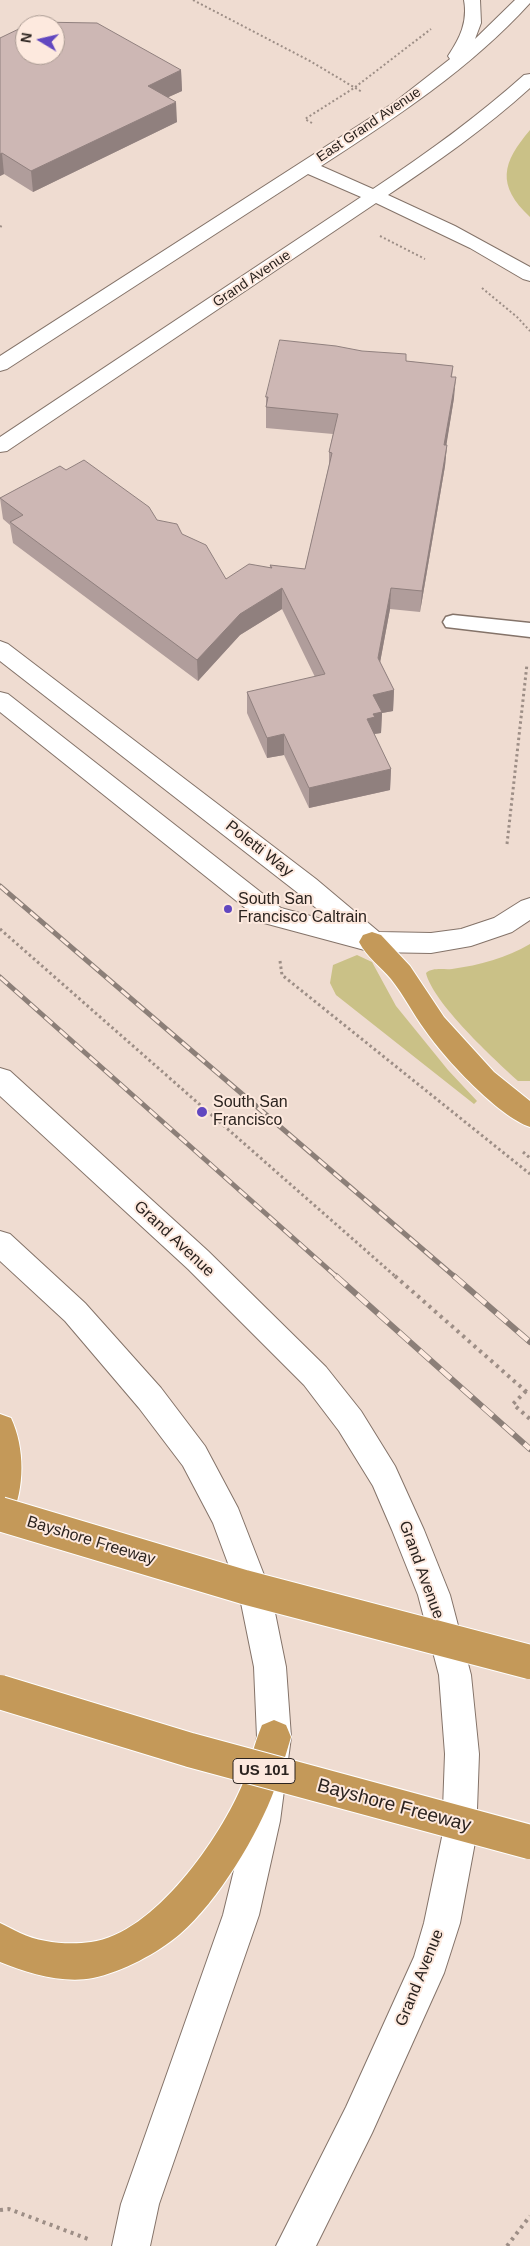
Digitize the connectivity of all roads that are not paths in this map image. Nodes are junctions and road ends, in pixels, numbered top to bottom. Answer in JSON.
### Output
{"nodes":[{"id":1,"x":472,"y":0,"type":"edge"},
{"id":2,"x":524,"y":0,"type":"edge"},
{"id":3,"x":452,"y":66,"type":"junction"},
{"id":4,"x":530,"y":79,"type":"edge"},
{"id":5,"x":308,"y":167,"type":"junction"},
{"id":6,"x":376,"y":197,"type":"junction"},
{"id":7,"x":530,"y":275,"type":"edge"},
{"id":8,"x":0,"y":365,"type":"edge"},
{"id":9,"x":0,"y":446,"type":"edge"},
{"id":10,"x":453,"y":622,"type":"dead end"},
{"id":11,"x":530,"y":630,"type":"edge"},
{"id":12,"x":0,"y":649,"type":"edge"},
{"id":13,"x":0,"y":700,"type":"edge"},
{"id":14,"x":530,"y":908,"type":"edge"},
{"id":15,"x":372,"y":942,"type":"junction"},
{"id":16,"x":0,"y":1079,"type":"edge"},
{"id":17,"x":530,"y":1116,"type":"edge"},
{"id":18,"x":0,"y":1243,"type":"edge"},
{"id":19,"x":0,"y":1428,"type":"edge"},
{"id":20,"x":0,"y":1508,"type":"edge"},
{"id":21,"x":0,"y":1514,"type":"edge"},
{"id":22,"x":530,"y":1662,"type":"edge"},
{"id":23,"x":0,"y":1692,"type":"edge"},
{"id":24,"x":274,"y":1737,"type":"junction"},
{"id":25,"x":530,"y":1842,"type":"edge"},
{"id":26,"x":0,"y":1941,"type":"edge"},
{"id":27,"x":130,"y":2246,"type":"edge"},
{"id":28,"x":296,"y":2246,"type":"edge"}],
"edges":[{"from":1,"to":3,"type":"main road"},
{"from":2,"to":3,"type":"main road","name":"East Grand Avenue"},
{"from":3,"to":5,"type":"main road","name":"East Grand Avenue"},
{"from":4,"to":6,"type":"main road","name":"Grand Avenue"},
{"from":5,"to":6,"type":"main road","name":"East Grand Avenue"},
{"from":5,"to":8,"type":"main road"},
{"from":6,"to":7,"type":"main road","name":"East Grand Avenue"},
{"from":6,"to":9,"type":"main road","name":"Grand Avenue"},
{"from":10,"to":11,"type":"lane"},
{"from":12,"to":15,"type":"main road","name":"Poletti Way"},
{"from":13,"to":15,"type":"main road"},
{"from":14,"to":15,"type":"main road"},
{"from":15,"to":17,"type":"highway"},
{"from":16,"to":28,"type":"main road","name":"Grand Avenue"},
{"from":18,"to":24,"type":"main road"},
{"from":19,"to":20,"type":"highway"},
{"from":21,"to":22,"type":"highway","name":"Bayshore Freeway","bridge":true},
{"from":23,"to":25,"type":"highway","name":"Bayshore Freeway","number":"US 101","bridge":true},
{"from":24,"to":26,"type":"highway"},
{"from":24,"to":27,"type":"main road"}]}
